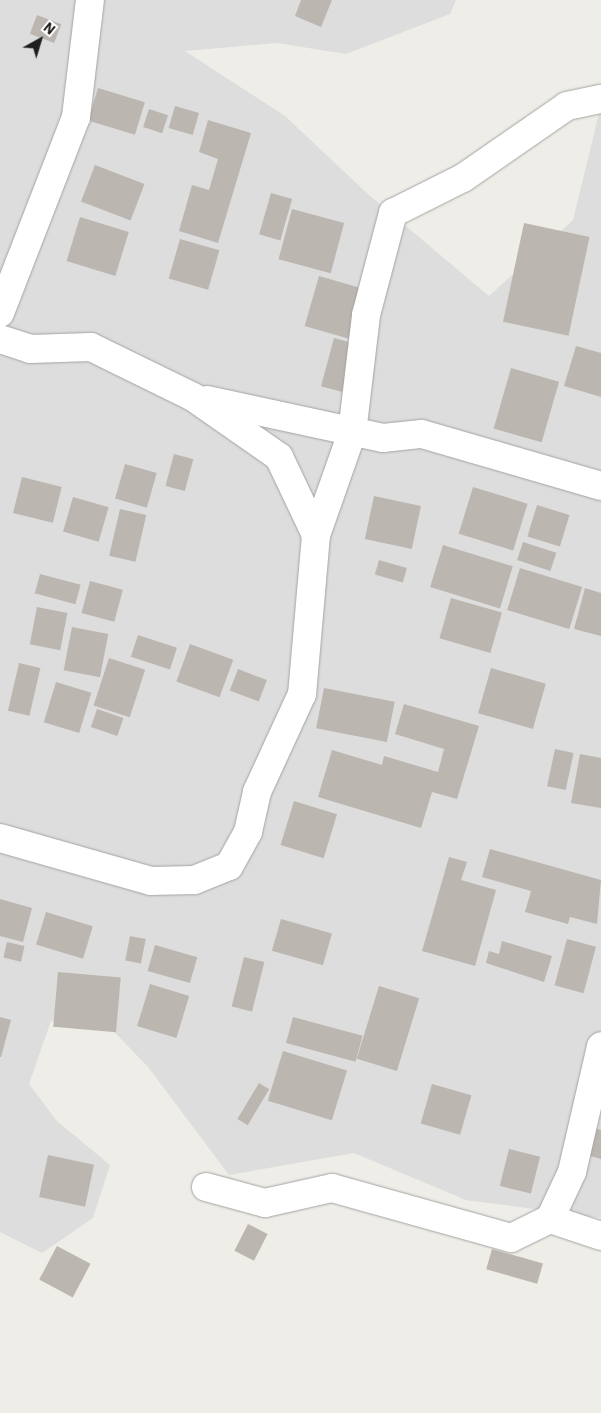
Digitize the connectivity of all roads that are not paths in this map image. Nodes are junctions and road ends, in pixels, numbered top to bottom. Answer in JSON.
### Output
{"nodes":[{"id":1,"x":90,"y":0,"type":"edge"},
{"id":2,"x":601,"y":99,"type":"edge"},
{"id":3,"x":0,"y":314,"type":"edge"},
{"id":4,"x":0,"y":339,"type":"edge"},
{"id":5,"x":193,"y":397,"type":"junction"},
{"id":6,"x":352,"y":433,"type":"junction"},
{"id":7,"x":601,"y":486,"type":"edge"},
{"id":8,"x":316,"y":535,"type":"junction"},
{"id":9,"x":0,"y":838,"type":"edge"},
{"id":10,"x":601,"y":1046,"type":"edge"},
{"id":11,"x":206,"y":1187,"type":"dead end"},
{"id":12,"x":550,"y":1219,"type":"junction"},
{"id":13,"x":601,"y":1236,"type":"edge"}],
"edges":[{"from":1,"to":3,"type":"street"},
{"from":2,"to":6,"type":"street"},
{"from":4,"to":5,"type":"street"},
{"from":5,"to":6,"type":"street"},
{"from":5,"to":8,"type":"street"},
{"from":6,"to":7,"type":"street"},
{"from":6,"to":8,"type":"street"},
{"from":8,"to":9,"type":"street"},
{"from":10,"to":12,"type":"street"},
{"from":11,"to":12,"type":"street"},
{"from":12,"to":13,"type":"street"}]}
